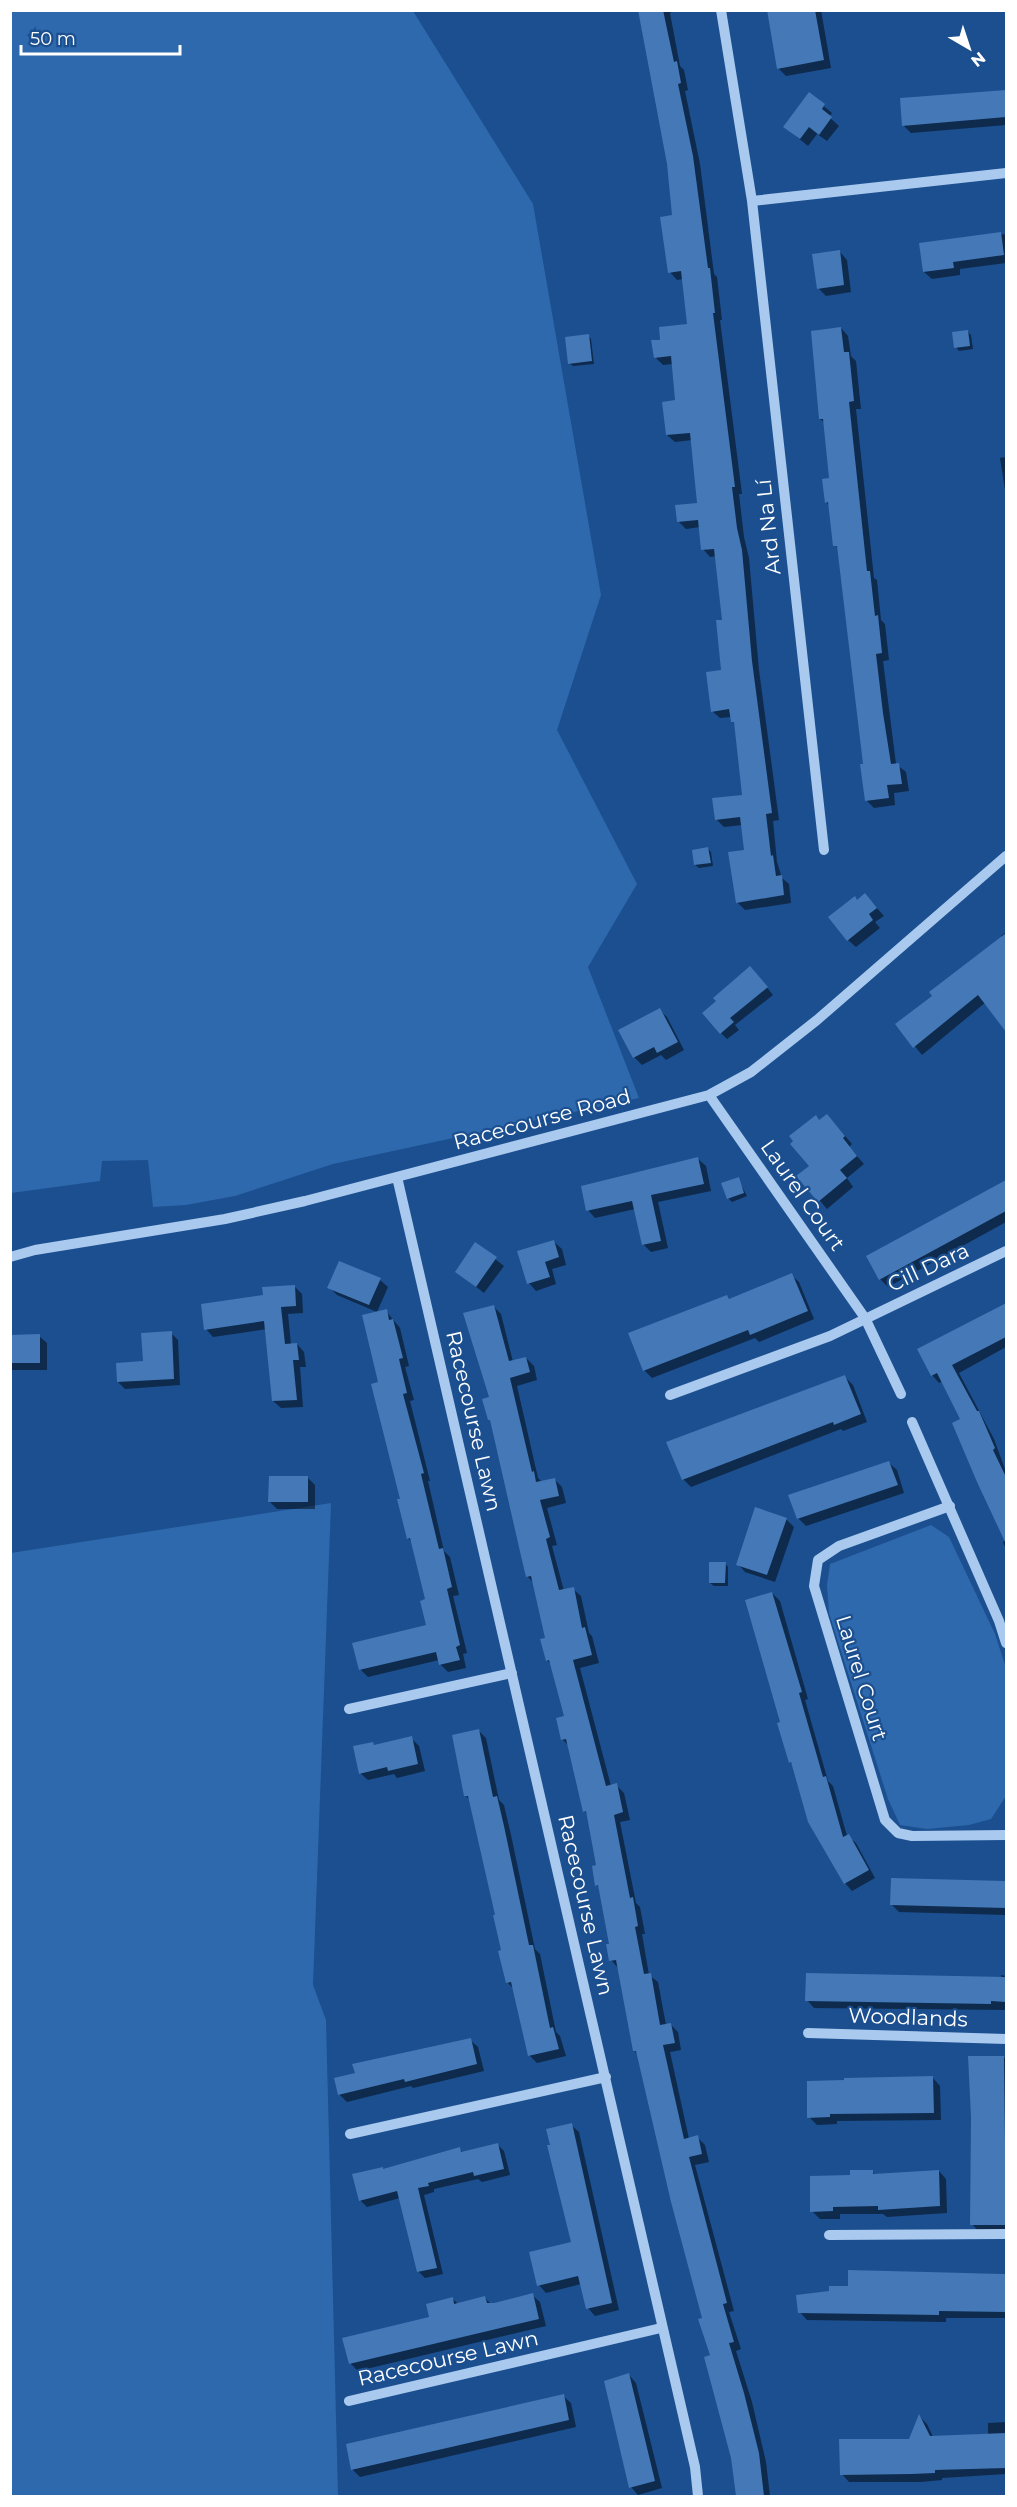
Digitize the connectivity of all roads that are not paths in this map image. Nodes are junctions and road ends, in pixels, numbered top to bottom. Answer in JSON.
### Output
{"nodes":[{"id":1,"x":721,"y":10,"type":"edge"},
{"id":2,"x":1006,"y":174,"type":"edge"},
{"id":3,"x":752,"y":201,"type":"junction"},
{"id":4,"x":824,"y":850,"type":"dead end"},
{"id":5,"x":1006,"y":856,"type":"edge"},
{"id":6,"x":709,"y":1095,"type":"junction"},
{"id":7,"x":397,"y":1177,"type":"junction"},
{"id":8,"x":1006,"y":1251,"type":"edge"},
{"id":9,"x":10,"y":1257,"type":"edge"},
{"id":10,"x":865,"y":1318,"type":"junction"},
{"id":11,"x":901,"y":1394,"type":"dead end"},
{"id":12,"x":670,"y":1395,"type":"dead end"},
{"id":13,"x":912,"y":1422,"type":"dead end"},
{"id":14,"x":950,"y":1506,"type":"junction"},
{"id":15,"x":1006,"y":1643,"type":"edge"},
{"id":16,"x":512,"y":1673,"type":"junction"},
{"id":17,"x":349,"y":1709,"type":"dead end"},
{"id":18,"x":1006,"y":1835,"type":"edge"},
{"id":19,"x":808,"y":2034,"type":"dead end"},
{"id":20,"x":1006,"y":2039,"type":"edge"},
{"id":21,"x":606,"y":2077,"type":"junction"},
{"id":22,"x":350,"y":2134,"type":"dead end"},
{"id":23,"x":1006,"y":2234,"type":"edge"},
{"id":24,"x":829,"y":2235,"type":"dead end"},
{"id":25,"x":661,"y":2328,"type":"junction"},
{"id":26,"x":349,"y":2401,"type":"dead end"},
{"id":27,"x":698,"y":2496,"type":"edge"}],
"edges":[{"from":1,"to":3,"type":"street","name":"Ard Na Lí"},
{"from":2,"to":3,"type":"street"},
{"from":3,"to":4,"type":"street","name":"Ard Na Lí"},
{"from":5,"to":6,"type":"street","name":"Racecourse Road"},
{"from":6,"to":7,"type":"street","name":"Racecourse Road"},
{"from":6,"to":10,"type":"street","name":"Laurel Court"},
{"from":7,"to":9,"type":"street","name":"Racecourse Road"},
{"from":7,"to":16,"type":"street","name":"Racecourse Lawn"},
{"from":8,"to":10,"type":"street","name":"Cill Dara"},
{"from":10,"to":11,"type":"street","name":"Laurel Court"},
{"from":10,"to":12,"type":"street"},
{"from":13,"to":14,"type":"street"},
{"from":14,"to":15,"type":"street"},
{"from":14,"to":18,"type":"street","name":"Laurel Court"},
{"from":16,"to":17,"type":"street"},
{"from":16,"to":21,"type":"street","name":"Racecourse Lawn"},
{"from":19,"to":20,"type":"street","name":"Woodlands"},
{"from":21,"to":22,"type":"street"},
{"from":21,"to":25,"type":"street","name":"Racecourse Lawn"},
{"from":23,"to":24,"type":"street"},
{"from":25,"to":26,"type":"street","name":"Racecourse Lawn"},
{"from":25,"to":27,"type":"street","name":"Racecourse Lawn"}]}
